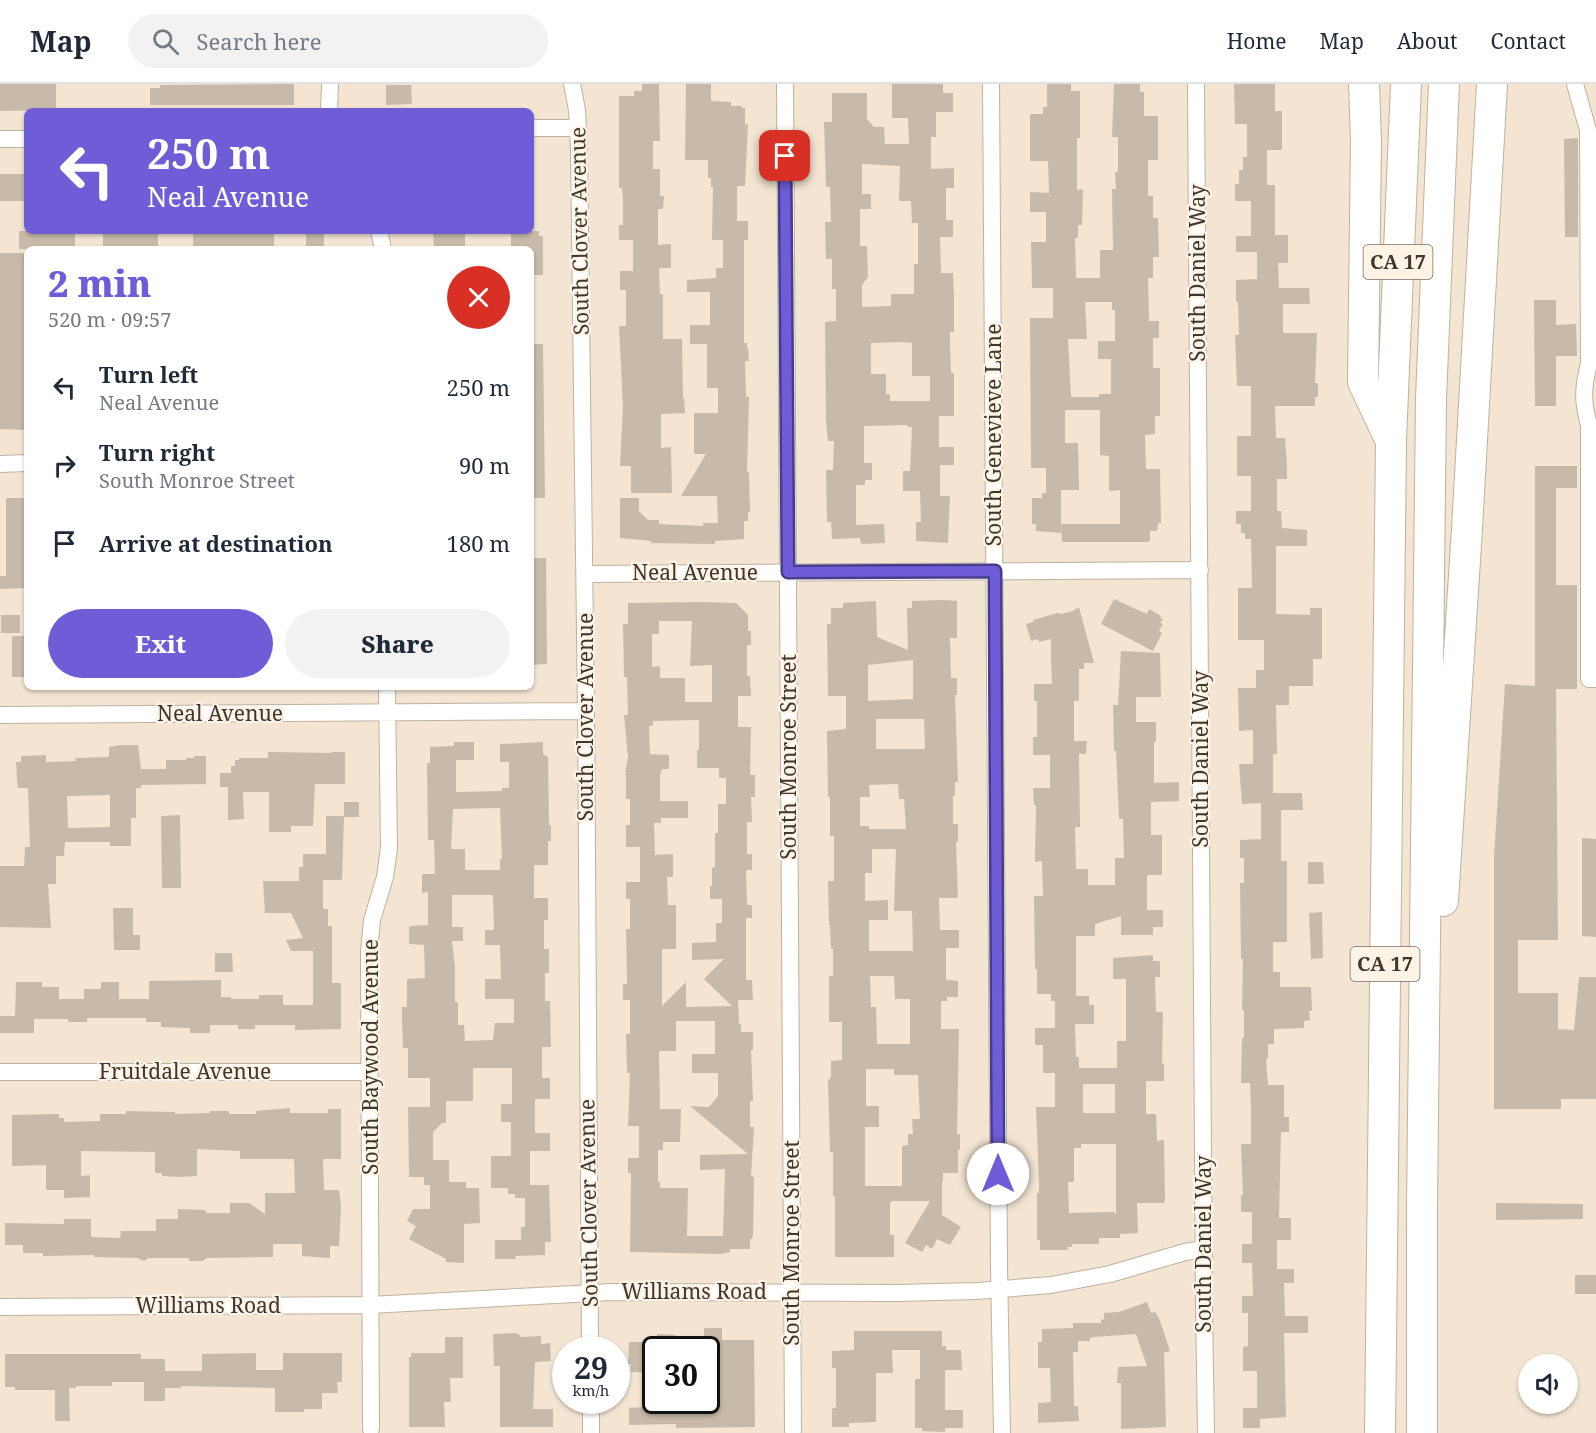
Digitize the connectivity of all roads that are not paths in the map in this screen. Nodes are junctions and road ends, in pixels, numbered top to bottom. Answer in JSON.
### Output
{"nodes":[{"id":1,"x":330,"y":84,"type":"edge"},
{"id":2,"x":572,"y":84,"type":"edge"},
{"id":3,"x":785,"y":84,"type":"edge"},
{"id":4,"x":991,"y":84,"type":"edge"},
{"id":5,"x":1196,"y":84,"type":"edge"},
{"id":6,"x":1364,"y":84,"type":"edge"},
{"id":7,"x":1406,"y":84,"type":"edge"},
{"id":8,"x":1444,"y":84,"type":"edge"},
{"id":9,"x":1492,"y":84,"type":"edge"},
{"id":10,"x":1575,"y":84,"type":"edge"},
{"id":11,"x":329,"y":108,"type":"edge"},
{"id":12,"x":534,"y":128,"type":"edge"},
{"id":13,"x":578,"y":128,"type":"junction"},
{"id":14,"x":0,"y":139,"type":"edge"},
{"id":15,"x":24,"y":139,"type":"edge"},
{"id":16,"x":1592,"y":263,"type":"edge"},
{"id":17,"x":1391,"y":440,"type":"junction"},
{"id":18,"x":0,"y":464,"type":"edge"},
{"id":19,"x":24,"y":464,"type":"edge"},
{"id":20,"x":1200,"y":570,"type":"junction"},
{"id":21,"x":995,"y":571,"type":"junction"},
{"id":22,"x":788,"y":572,"type":"junction"},
{"id":23,"x":586,"y":574,"type":"junction"},
{"id":24,"x":1592,"y":679,"type":"edge"},
{"id":25,"x":387,"y":690,"type":"edge"},
{"id":26,"x":585,"y":711,"type":"junction"},
{"id":27,"x":387,"y":714,"type":"junction"},
{"id":28,"x":0,"y":715,"type":"edge"},
{"id":29,"x":1424,"y":941,"type":"junction"},
{"id":30,"x":0,"y":1072,"type":"edge"},
{"id":31,"x":370,"y":1072,"type":"junction"},
{"id":32,"x":1204,"y":1249,"type":"junction"},
{"id":33,"x":999,"y":1290,"type":"junction"},
{"id":34,"x":590,"y":1292,"type":"junction"},
{"id":35,"x":793,"y":1292,"type":"junction"},
{"id":36,"x":370,"y":1305,"type":"junction"},
{"id":37,"x":0,"y":1307,"type":"edge"},
{"id":38,"x":590,"y":1336,"type":"edge"},
{"id":39,"x":591,"y":1414,"type":"edge"},
{"id":40,"x":371,"y":1429,"type":"dead end"},
{"id":41,"x":793,"y":1430,"type":"dead end"},
{"id":42,"x":591,"y":1433,"type":"edge"},
{"id":43,"x":1002,"y":1433,"type":"edge"},
{"id":44,"x":1206,"y":1433,"type":"edge"},
{"id":45,"x":1380,"y":1433,"type":"edge"},
{"id":46,"x":1422,"y":1433,"type":"edge"}],
"edges":[{"from":1,"to":11,"type":"street"},
{"from":2,"to":13,"type":"street","name":"South Clover Avenue"},
{"from":3,"to":22,"type":"street","name":"South Monroe Street"},
{"from":4,"to":21,"type":"street","name":"South Genevieve Lane"},
{"from":5,"to":20,"type":"street","name":"South Daniel Way"},
{"from":6,"to":17,"type":"highway"},
{"from":7,"to":17,"type":"highway","number":"CA 17"},
{"from":8,"to":29,"type":"highway","number":"CA 17"},
{"from":9,"to":29,"type":"highway"},
{"from":10,"to":16,"type":"street"},
{"from":12,"to":13,"type":"street"},
{"from":13,"to":23,"type":"street","name":"South Clover Avenue"},
{"from":14,"to":15,"type":"street"},
{"from":16,"to":24,"type":"street"},
{"from":17,"to":45,"type":"highway","number":"CA 17"},
{"from":18,"to":19,"type":"street"},
{"from":20,"to":21,"type":"street","name":"Neal Avenue"},
{"from":20,"to":32,"type":"street","name":"South Daniel Way"},
{"from":21,"to":22,"type":"street","name":"Neal Avenue"},
{"from":21,"to":33,"type":"street","name":"South Genevieve Lane"},
{"from":22,"to":23,"type":"street","name":"Neal Avenue"},
{"from":22,"to":35,"type":"street","name":"South Monroe Street"},
{"from":23,"to":26,"type":"street","name":"South Clover Avenue"},
{"from":25,"to":27,"type":"street","name":"South Baywood Avenue"},
{"from":26,"to":27,"type":"street","name":"Neal Avenue"},
{"from":26,"to":34,"type":"street","name":"South Clover Avenue"},
{"from":27,"to":28,"type":"street","name":"Neal Avenue"},
{"from":27,"to":31,"type":"street","name":"South Baywood Avenue"},
{"from":29,"to":46,"type":"highway","number":"CA 17"},
{"from":30,"to":31,"type":"street","name":"Fruitdale Avenue"},
{"from":31,"to":36,"type":"street","name":"South Baywood Avenue"},
{"from":32,"to":33,"type":"street","name":"Williams Road"},
{"from":32,"to":44,"type":"street","name":"South Daniel Way"},
{"from":33,"to":35,"type":"street","name":"Williams Road"},
{"from":33,"to":43,"type":"street","name":"South Genevieve Lane"},
{"from":34,"to":35,"type":"street","name":"Williams Road"},
{"from":34,"to":36,"type":"street","name":"Williams Road"},
{"from":34,"to":38,"type":"street","name":"South Clover Avenue"},
{"from":35,"to":41,"type":"street","name":"South Monroe Street"},
{"from":36,"to":37,"type":"street","name":"Williams Road"},
{"from":36,"to":40,"type":"street","name":"South Baywood Avenue"},
{"from":39,"to":42,"type":"street"}]}
